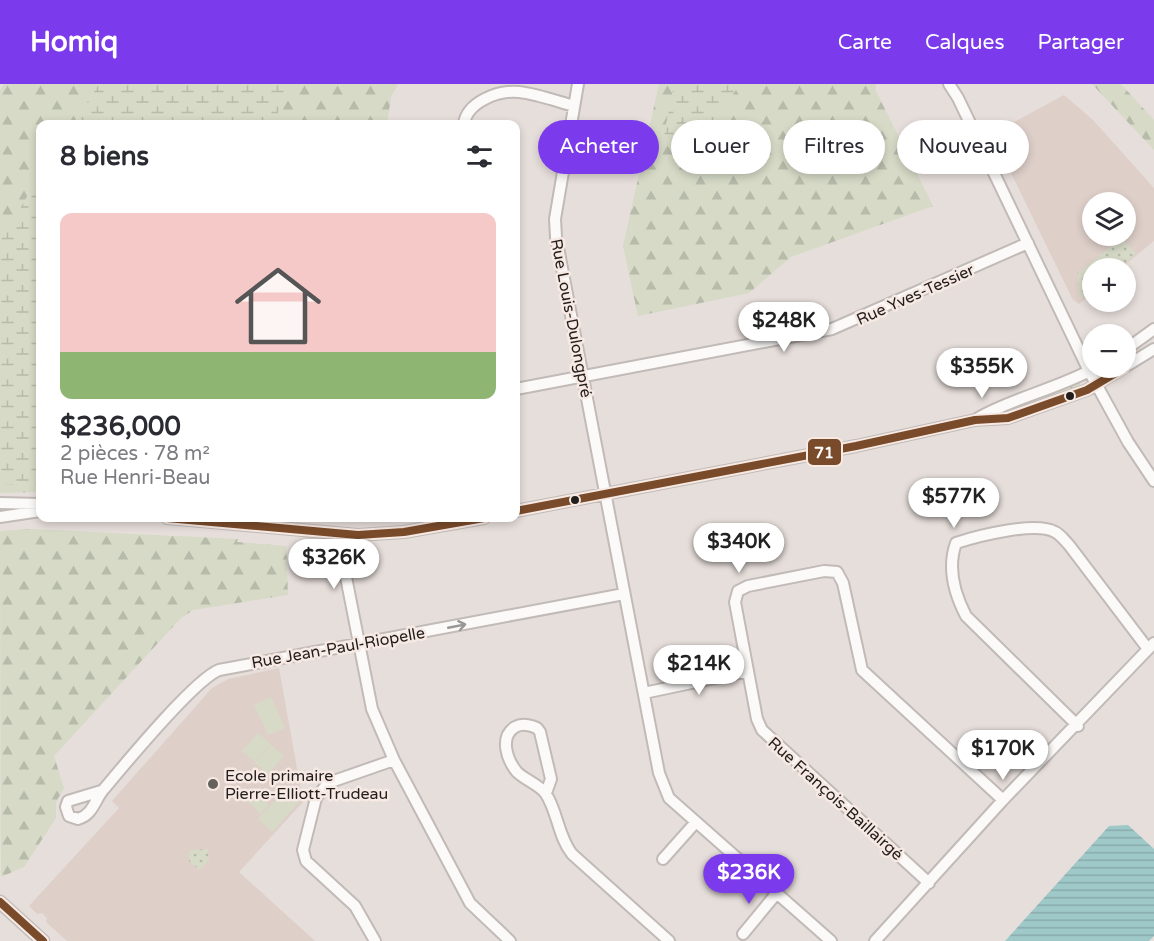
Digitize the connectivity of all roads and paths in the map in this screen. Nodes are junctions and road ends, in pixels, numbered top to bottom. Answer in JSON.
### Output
{"nodes":[{"id":1,"x":578,"y":84,"type":"edge"},
{"id":2,"x":949,"y":84,"type":"edge"},
{"id":3,"x":574,"y":106,"type":"junction"},
{"id":4,"x":464,"y":120,"type":"edge"},
{"id":5,"x":1028,"y":243,"type":"junction"},
{"id":6,"x":1154,"y":329,"type":"edge"},
{"id":7,"x":1136,"y":342,"type":"edge"},
{"id":8,"x":1082,"y":349,"type":"edge"},
{"id":9,"x":1154,"y":349,"type":"edge"},
{"id":10,"x":1082,"y":374,"type":"edge"},
{"id":11,"x":583,"y":377,"type":"junction"},
{"id":12,"x":1095,"y":378,"type":"edge"},
{"id":13,"x":1097,"y":385,"type":"junction"},
{"id":14,"x":520,"y":388,"type":"edge"},
{"id":15,"x":975,"y":420,"type":"junction"},
{"id":16,"x":1154,"y":481,"type":"edge"},
{"id":17,"x":605,"y":494,"type":"junction"},
{"id":18,"x":0,"y":503,"type":"edge"},
{"id":19,"x":36,"y":504,"type":"edge"},
{"id":20,"x":520,"y":510,"type":"edge"},
{"id":21,"x":36,"y":512,"type":"edge"},
{"id":22,"x":0,"y":517,"type":"edge"},
{"id":23,"x":211,"y":522,"type":"edge"},
{"id":24,"x":461,"y":522,"type":"edge"},
{"id":25,"x":342,"y":534,"type":"junction"},
{"id":26,"x":624,"y":594,"type":"junction"},
{"id":27,"x":358,"y":644,"type":"junction"},
{"id":28,"x":1151,"y":646,"type":"edge"},
{"id":29,"x":748,"y":671,"type":"junction"},
{"id":30,"x":644,"y":693,"type":"junction"},
{"id":31,"x":1078,"y":726,"type":"junction"},
{"id":32,"x":394,"y":760,"type":"junction"},
{"id":33,"x":101,"y":792,"type":"dead end"},
{"id":34,"x":546,"y":793,"type":"junction"},
{"id":35,"x":1003,"y":800,"type":"junction"},
{"id":36,"x":696,"y":822,"type":"junction"},
{"id":37,"x":663,"y":859,"type":"dead end"},
{"id":38,"x":929,"y":883,"type":"junction"},
{"id":39,"x":776,"y":894,"type":"junction"},
{"id":40,"x":0,"y":902,"type":"edge"},
{"id":41,"x":743,"y":934,"type":"dead end"},
{"id":42,"x":43,"y":941,"type":"edge"},
{"id":43,"x":375,"y":941,"type":"edge"},
{"id":44,"x":510,"y":941,"type":"edge"},
{"id":45,"x":669,"y":941,"type":"edge"},
{"id":46,"x":831,"y":941,"type":"edge"},
{"id":47,"x":875,"y":941,"type":"edge"}],
"edges":[{"from":1,"to":3,"type":"street","name":"Rue Louis-Dulongpré"},
{"from":2,"to":5,"type":"street"},
{"from":3,"to":4,"type":"street"},
{"from":3,"to":11,"type":"street","name":"Rue Louis-Dulongpré"},
{"from":5,"to":8,"type":"street"},
{"from":5,"to":11,"type":"street","name":"Rue Yves-Tessier"},
{"from":6,"to":7,"type":"street"},
{"from":9,"to":13,"type":"street"},
{"from":10,"to":15,"type":"street"},
{"from":11,"to":14,"type":"street","name":"Rue Yves-Tessier"},
{"from":11,"to":17,"type":"street","name":"Rue Louis-Dulongpré"},
{"from":12,"to":13,"type":"street"},
{"from":13,"to":15,"type":"street"},
{"from":13,"to":16,"type":"street"},
{"from":15,"to":17,"type":"street"},
{"from":17,"to":20,"type":"street"},
{"from":17,"to":26,"type":"street","name":"Rue Louis-Dulongpré"},
{"from":18,"to":19,"type":"street"},
{"from":21,"to":22,"type":"street"},
{"from":23,"to":25,"type":"street"},
{"from":24,"to":25,"type":"street"},
{"from":25,"to":27,"type":"street"},
{"from":27,"to":26,"type":"street","name":"Rue Jean-Paul-Riopelle","one_way":true},
{"from":26,"to":30,"type":"street","name":"Rue Louis-Dulongpré"},
{"from":27,"to":32,"type":"street"},
{"from":27,"to":33,"type":"street","name":"Rue Jean-Paul-Riopelle"},
{"from":28,"to":31,"type":"street"},
{"from":28,"to":31,"type":"street"},
{"from":29,"to":30,"type":"street"},
{"from":29,"to":35,"type":"street","name":"Rue François-Baillairgé"},
{"from":29,"to":38,"type":"street","name":"Rue François-Baillairgé"},
{"from":30,"to":36,"type":"street","name":"Rue Louis-Dulongpré"},
{"from":31,"to":35,"type":"street"},
{"from":32,"to":43,"type":"street"},
{"from":32,"to":44,"type":"street"},
{"from":34,"to":34,"type":"street"},
{"from":34,"to":45,"type":"street"},
{"from":35,"to":38,"type":"street"},
{"from":36,"to":37,"type":"street"},
{"from":36,"to":39,"type":"street","name":"Rue Louis-Dulongpré"},
{"from":38,"to":47,"type":"street"},
{"from":39,"to":41,"type":"street"},
{"from":39,"to":46,"type":"street","name":"Rue Louis-Dulongpré"},
{"from":40,"to":42,"type":"main road"}]}
